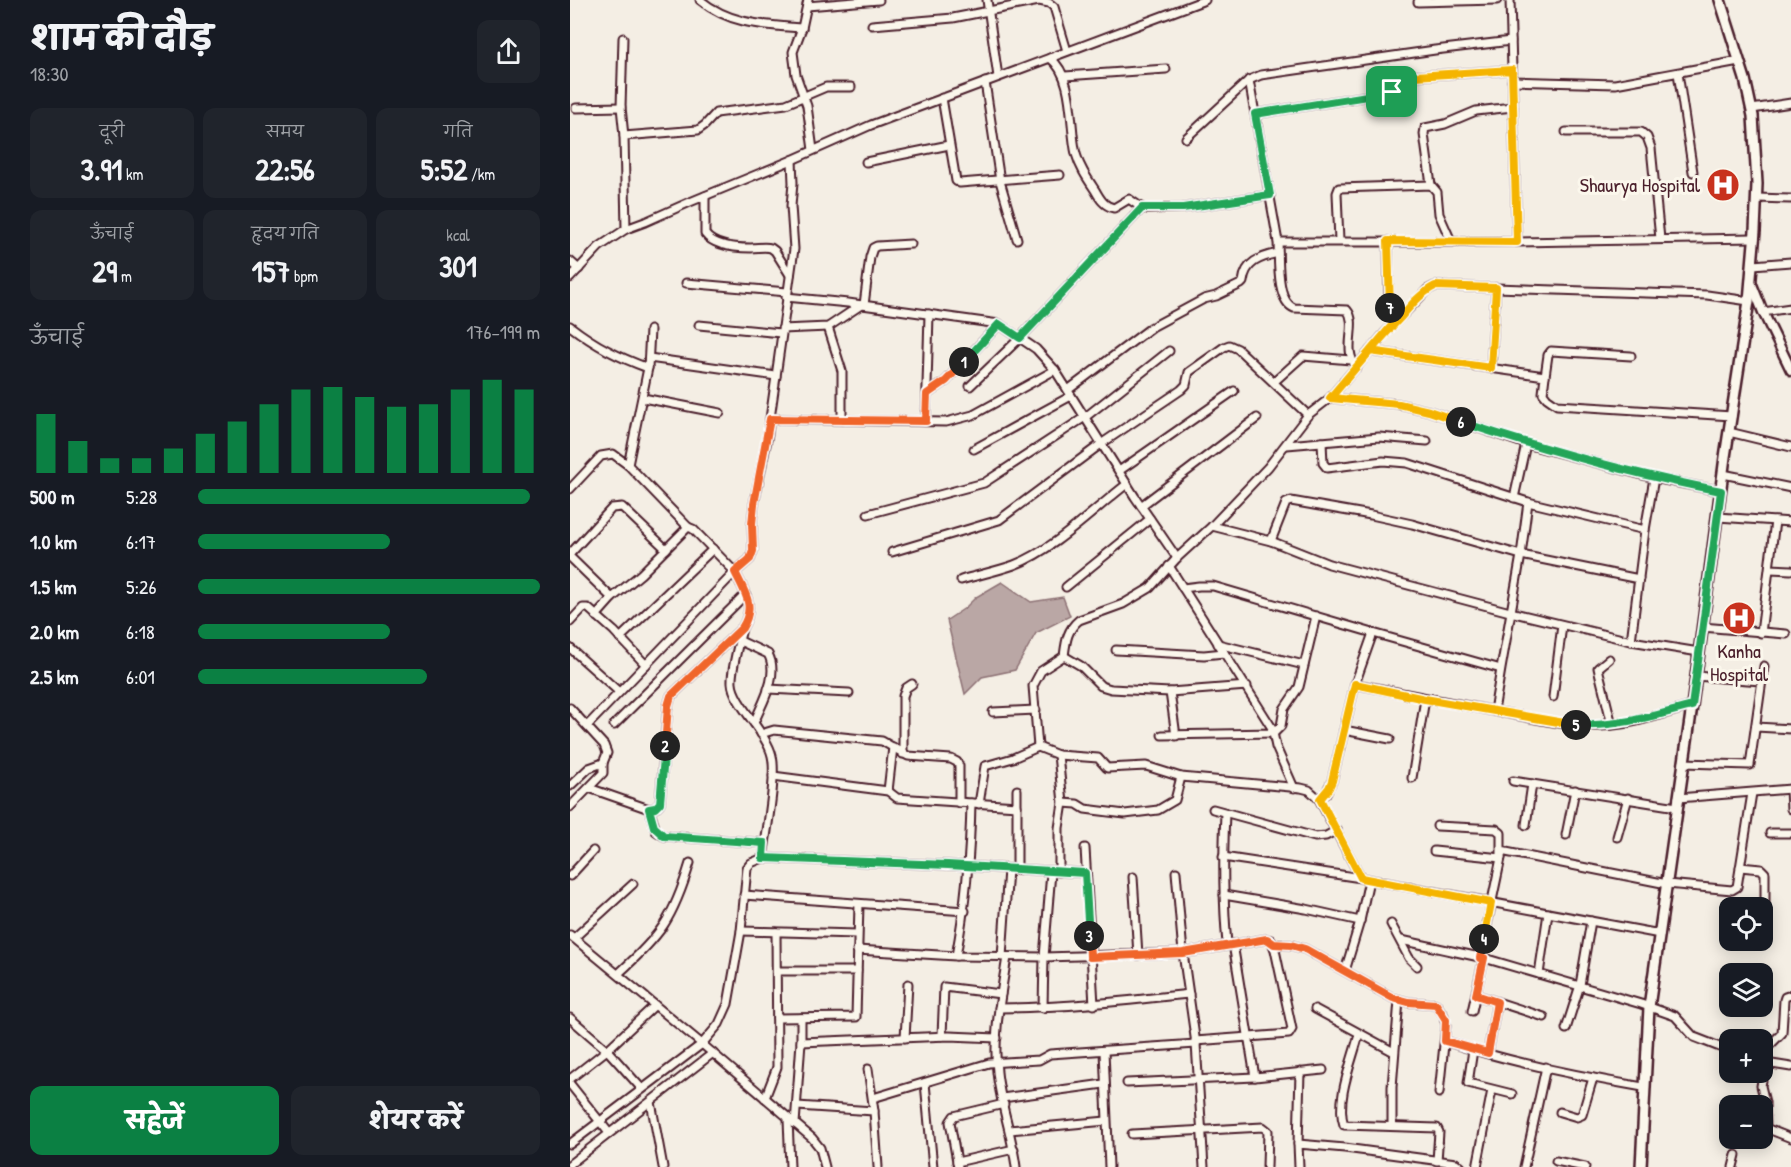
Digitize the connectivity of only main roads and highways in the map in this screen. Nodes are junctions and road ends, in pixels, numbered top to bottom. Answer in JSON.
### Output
{"nodes":[{"id":1,"x":1720,"y":0,"type":"edge"},
{"id":2,"x":1641,"y":1167,"type":"edge"}],
"edges":[{"from":1,"to":2,"type":"main road"}]}
